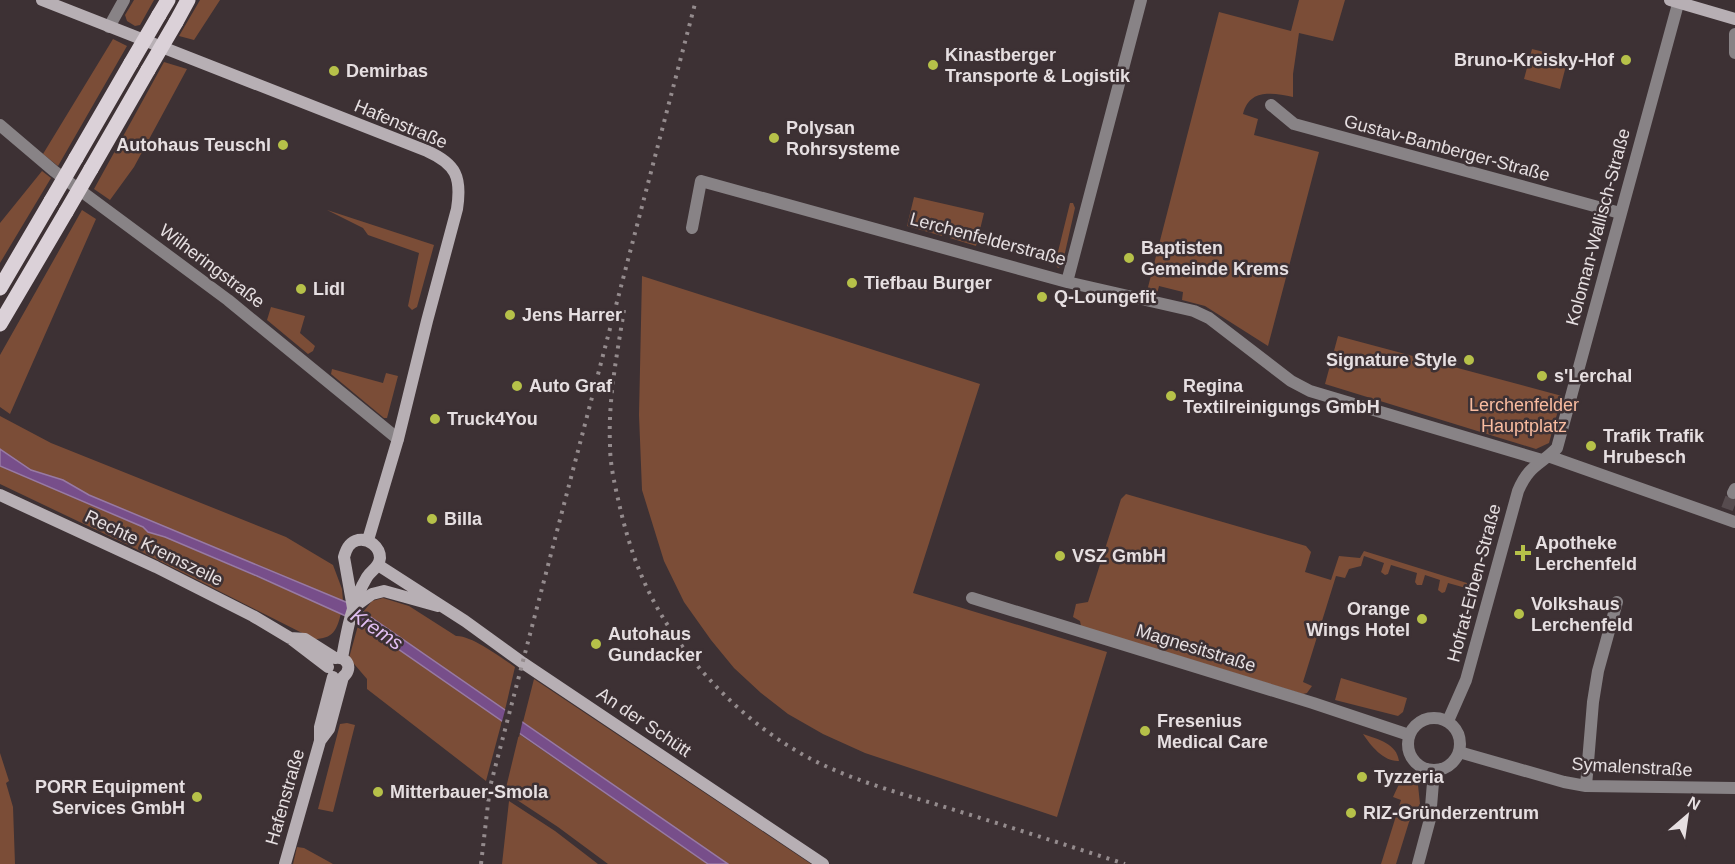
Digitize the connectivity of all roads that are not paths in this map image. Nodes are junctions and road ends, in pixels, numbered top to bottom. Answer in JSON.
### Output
{"nodes":[{"id":1,"x":42,"y":0,"type":"edge"},
{"id":2,"x":124,"y":0,"type":"edge"},
{"id":3,"x":168,"y":0,"type":"edge"},
{"id":4,"x":188,"y":0,"type":"edge"},
{"id":5,"x":1141,"y":0,"type":"edge"},
{"id":6,"x":1674,"y":2,"type":"edge"},
{"id":7,"x":1735,"y":19,"type":"edge"},
{"id":8,"x":109,"y":27,"type":"junction"},
{"id":9,"x":1735,"y":34,"type":"edge"},
{"id":10,"x":1735,"y":53,"type":"edge"},
{"id":11,"x":1271,"y":105,"type":"dead end"},
{"id":12,"x":0,"y":125,"type":"edge"},
{"id":13,"x":1620,"y":213,"type":"junction"},
{"id":14,"x":692,"y":228,"type":"dead end"},
{"id":15,"x":1067,"y":282,"type":"junction"},
{"id":16,"x":0,"y":288,"type":"edge"},
{"id":17,"x":0,"y":324,"type":"edge"},
{"id":18,"x":398,"y":439,"type":"junction"},
{"id":19,"x":1545,"y":458,"type":"junction"},
{"id":20,"x":0,"y":495,"type":"edge"},
{"id":21,"x":1728,"y":516,"type":"edge"},
{"id":22,"x":368,"y":540,"type":"junction"},
{"id":23,"x":378,"y":565,"type":"junction"},
{"id":24,"x":347,"y":570,"type":"junction"},
{"id":25,"x":366,"y":579,"type":"junction"},
{"id":26,"x":972,"y":598,"type":"dead end"},
{"id":27,"x":1617,"y":602,"type":"dead end"},
{"id":28,"x":353,"y":608,"type":"junction"},
{"id":29,"x":447,"y":608,"type":"junction"},
{"id":30,"x":337,"y":665,"type":"junction"},
{"id":31,"x":1448,"y":721,"type":"junction"},
{"id":32,"x":1409,"y":735,"type":"junction"},
{"id":33,"x":1459,"y":752,"type":"junction"},
{"id":34,"x":1434,"y":770,"type":"junction"},
{"id":35,"x":1586,"y":786,"type":"junction"},
{"id":36,"x":1735,"y":788,"type":"edge"},
{"id":37,"x":285,"y":864,"type":"edge"},
{"id":38,"x":823,"y":864,"type":"edge"},
{"id":39,"x":1418,"y":864,"type":"edge"}],
"edges":[{"from":1,"to":8,"type":"street","name":"Hafenstraße"},
{"from":2,"to":8,"type":"street"},
{"from":3,"to":16,"type":"main road","bridge":true},
{"from":4,"to":17,"type":"main road","bridge":true},
{"from":5,"to":15,"type":"street","name":"Lerchenfelderstraße"},
{"from":6,"to":7,"type":"street"},
{"from":6,"to":13,"type":"street","name":"Koloman-Wallisch-Straße"},
{"from":8,"to":18,"type":"street","name":"Hafenstraße"},
{"from":9,"to":10,"type":"street"},
{"from":11,"to":13,"type":"street","name":"Gustav-Bamberger-Straße"},
{"from":12,"to":18,"type":"street","name":"Wilheringstraße"},
{"from":13,"to":19,"type":"street","name":"Koloman-Wallisch-Straße"},
{"from":14,"to":15,"type":"street","name":"Lerchenfelderstraße"},
{"from":15,"to":19,"type":"street"},
{"from":18,"to":22,"type":"street","name":"Hafenstraße"},
{"from":19,"to":21,"type":"street"},
{"from":19,"to":31,"type":"street","name":"Hofrat-Erben-Straße"},
{"from":20,"to":30,"type":"street","name":"Rechte Kremszeile"},
{"from":22,"to":23,"type":"street"},
{"from":22,"to":24,"type":"street"},
{"from":23,"to":25,"type":"street","name":"Hafenstraße"},
{"from":23,"to":29,"type":"street","name":"An der Schütt"},
{"from":24,"to":25,"type":"street"},
{"from":24,"to":28,"type":"street","name":"Hafenstraße"},
{"from":25,"to":28,"type":"street","name":"Hafenstraße"},
{"from":26,"to":32,"type":"street","name":"Magnesitstraße"},
{"from":27,"to":35,"type":"street"},
{"from":28,"to":29,"type":"street","name":"An der Schütt"},
{"from":28,"to":30,"type":"street","name":"Hafenstraße"},
{"from":29,"to":38,"type":"street","name":"An der Schütt"},
{"from":30,"to":37,"type":"street","name":"Hafenstraße"},
{"from":31,"to":32,"type":"street"},
{"from":31,"to":33,"type":"street"},
{"from":32,"to":34,"type":"street"},
{"from":33,"to":34,"type":"street"},
{"from":33,"to":35,"type":"street","name":"Symalenstraße"},
{"from":34,"to":39,"type":"street"},
{"from":35,"to":36,"type":"street","name":"Symalenstraße"}]}
